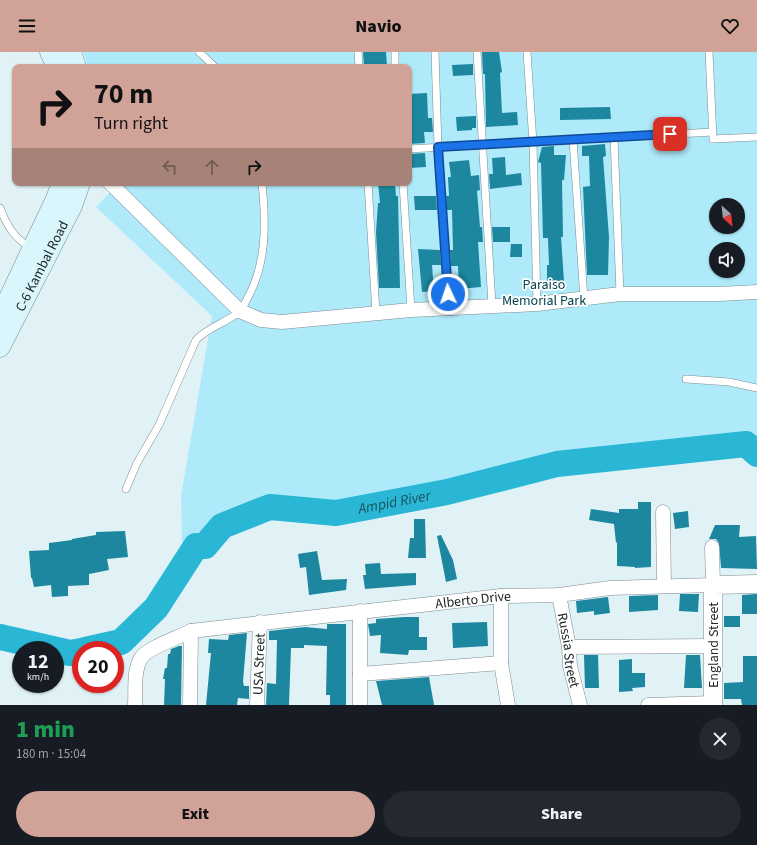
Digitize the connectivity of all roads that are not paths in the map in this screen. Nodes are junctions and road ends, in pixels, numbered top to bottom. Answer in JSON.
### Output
{"nodes":[{"id":1,"x":50,"y":52,"type":"edge"},
{"id":2,"x":71,"y":52,"type":"edge"},
{"id":3,"x":199,"y":52,"type":"edge"},
{"id":4,"x":358,"y":52,"type":"edge"},
{"id":5,"x":394,"y":52,"type":"edge"},
{"id":6,"x":435,"y":52,"type":"edge"},
{"id":7,"x":477,"y":52,"type":"edge"},
{"id":8,"x":527,"y":52,"type":"edge"},
{"id":9,"x":709,"y":52,"type":"edge"},
{"id":10,"x":56,"y":64,"type":"edge"},
{"id":11,"x":75,"y":64,"type":"edge"},
{"id":12,"x":212,"y":64,"type":"edge"},
{"id":13,"x":359,"y":64,"type":"edge"},
{"id":14,"x":396,"y":64,"type":"edge"},
{"id":15,"x":713,"y":132,"type":"junction"},
{"id":16,"x":757,"y":136,"type":"edge"},
{"id":17,"x":614,"y":137,"type":"junction"},
{"id":18,"x":572,"y":140,"type":"junction"},
{"id":19,"x":533,"y":143,"type":"junction"},
{"id":20,"x":482,"y":145,"type":"junction"},
{"id":21,"x":438,"y":147,"type":"junction"},
{"id":22,"x":412,"y":149,"type":"edge"},
{"id":23,"x":61,"y":186,"type":"edge"},
{"id":24,"x":79,"y":186,"type":"edge"},
{"id":25,"x":113,"y":186,"type":"edge"},
{"id":26,"x":262,"y":186,"type":"edge"},
{"id":27,"x":368,"y":186,"type":"edge"},
{"id":28,"x":403,"y":186,"type":"edge"},
{"id":29,"x":0,"y":208,"type":"edge"},
{"id":30,"x":33,"y":250,"type":"junction"},
{"id":31,"x":757,"y":292,"type":"edge"},
{"id":32,"x":620,"y":294,"type":"junction"},
{"id":33,"x":584,"y":299,"type":"junction"},
{"id":34,"x":537,"y":304,"type":"junction"},
{"id":35,"x":492,"y":305,"type":"junction"},
{"id":36,"x":449,"y":309,"type":"junction"},
{"id":37,"x":411,"y":310,"type":"junction"},
{"id":38,"x":240,"y":311,"type":"junction"},
{"id":39,"x":376,"y":313,"type":"junction"},
{"id":40,"x":0,"y":316,"type":"edge"},
{"id":41,"x":0,"y":347,"type":"edge"},
{"id":42,"x":686,"y":379,"type":"dead end"},
{"id":43,"x":757,"y":388,"type":"edge"},
{"id":44,"x":126,"y":489,"type":"dead end"},
{"id":45,"x":663,"y":512,"type":"dead end"},
{"id":46,"x":712,"y":547,"type":"dead end"},
{"id":47,"x":757,"y":584,"type":"edge"},
{"id":48,"x":713,"y":585,"type":"junction"},
{"id":49,"x":664,"y":586,"type":"junction"},
{"id":50,"x":559,"y":595,"type":"junction"},
{"id":51,"x":501,"y":596,"type":"junction"},
{"id":52,"x":360,"y":611,"type":"junction"},
{"id":53,"x":260,"y":622,"type":"junction"},
{"id":54,"x":191,"y":631,"type":"junction"},
{"id":55,"x":714,"y":646,"type":"junction"},
{"id":56,"x":569,"y":647,"type":"junction"},
{"id":57,"x":501,"y":662,"type":"junction"},
{"id":58,"x":360,"y":674,"type":"junction"},
{"id":59,"x":713,"y":704,"type":"edge"},
{"id":60,"x":136,"y":705,"type":"edge"},
{"id":61,"x":190,"y":705,"type":"edge"},
{"id":62,"x":256,"y":705,"type":"edge"},
{"id":63,"x":360,"y":705,"type":"edge"},
{"id":64,"x":508,"y":705,"type":"edge"},
{"id":65,"x":580,"y":705,"type":"edge"},
{"id":66,"x":648,"y":705,"type":"edge"}],
"edges":[{"from":1,"to":10,"type":"main road"},
{"from":2,"to":11,"type":"main road"},
{"from":3,"to":12,"type":"lane"},
{"from":4,"to":13,"type":"lane"},
{"from":5,"to":14,"type":"lane"},
{"from":6,"to":21,"type":"lane"},
{"from":7,"to":20,"type":"lane"},
{"from":8,"to":19,"type":"lane"},
{"from":9,"to":15,"type":"lane"},
{"from":15,"to":16,"type":"lane"},
{"from":15,"to":17,"type":"lane"},
{"from":17,"to":18,"type":"lane"},
{"from":17,"to":32,"type":"lane"},
{"from":18,"to":19,"type":"lane"},
{"from":18,"to":33,"type":"lane"},
{"from":19,"to":20,"type":"lane"},
{"from":19,"to":34,"type":"lane"},
{"from":20,"to":21,"type":"lane"},
{"from":20,"to":35,"type":"lane"},
{"from":21,"to":22,"type":"lane"},
{"from":21,"to":36,"type":"lane"},
{"from":23,"to":30,"type":"main road","name":"C-6 Kambal Road"},
{"from":24,"to":41,"type":"main road","name":"C-6 Kambal Road"},
{"from":25,"to":38,"type":"street"},
{"from":26,"to":38,"type":"lane"},
{"from":27,"to":39,"type":"lane"},
{"from":28,"to":37,"type":"lane"},
{"from":29,"to":30,"type":"lane"},
{"from":30,"to":40,"type":"main road","name":"C-6 Kambal Road"},
{"from":31,"to":32,"type":"street"},
{"from":32,"to":33,"type":"street"},
{"from":33,"to":34,"type":"street"},
{"from":34,"to":35,"type":"street"},
{"from":35,"to":36,"type":"street"},
{"from":36,"to":37,"type":"street"},
{"from":37,"to":39,"type":"street"},
{"from":38,"to":39,"type":"street"},
{"from":38,"to":44,"type":"lane"},
{"from":42,"to":43,"type":"lane"},
{"from":45,"to":49,"type":"street"},
{"from":46,"to":48,"type":"street"},
{"from":47,"to":48,"type":"street","name":"Alberto Drive"},
{"from":48,"to":49,"type":"street","name":"Alberto Drive"},
{"from":48,"to":55,"type":"street","name":"England Street"},
{"from":49,"to":50,"type":"street","name":"Alberto Drive"},
{"from":50,"to":51,"type":"street","name":"Alberto Drive"},
{"from":50,"to":56,"type":"street","name":"Russia Street"},
{"from":51,"to":52,"type":"street","name":"Alberto Drive"},
{"from":51,"to":57,"type":"street"},
{"from":52,"to":53,"type":"street","name":"Alberto Drive"},
{"from":52,"to":58,"type":"street"},
{"from":53,"to":54,"type":"street","name":"Alberto Drive"},
{"from":53,"to":62,"type":"street","name":"USA Street"},
{"from":54,"to":60,"type":"street","name":"Alberto Drive"},
{"from":54,"to":61,"type":"street"},
{"from":55,"to":56,"type":"street"},
{"from":55,"to":59,"type":"street","name":"England Street"},
{"from":56,"to":65,"type":"street","name":"Russia Street"},
{"from":57,"to":58,"type":"street"},
{"from":57,"to":64,"type":"street"},
{"from":58,"to":63,"type":"street"},
{"from":59,"to":66,"type":"street"}]}
